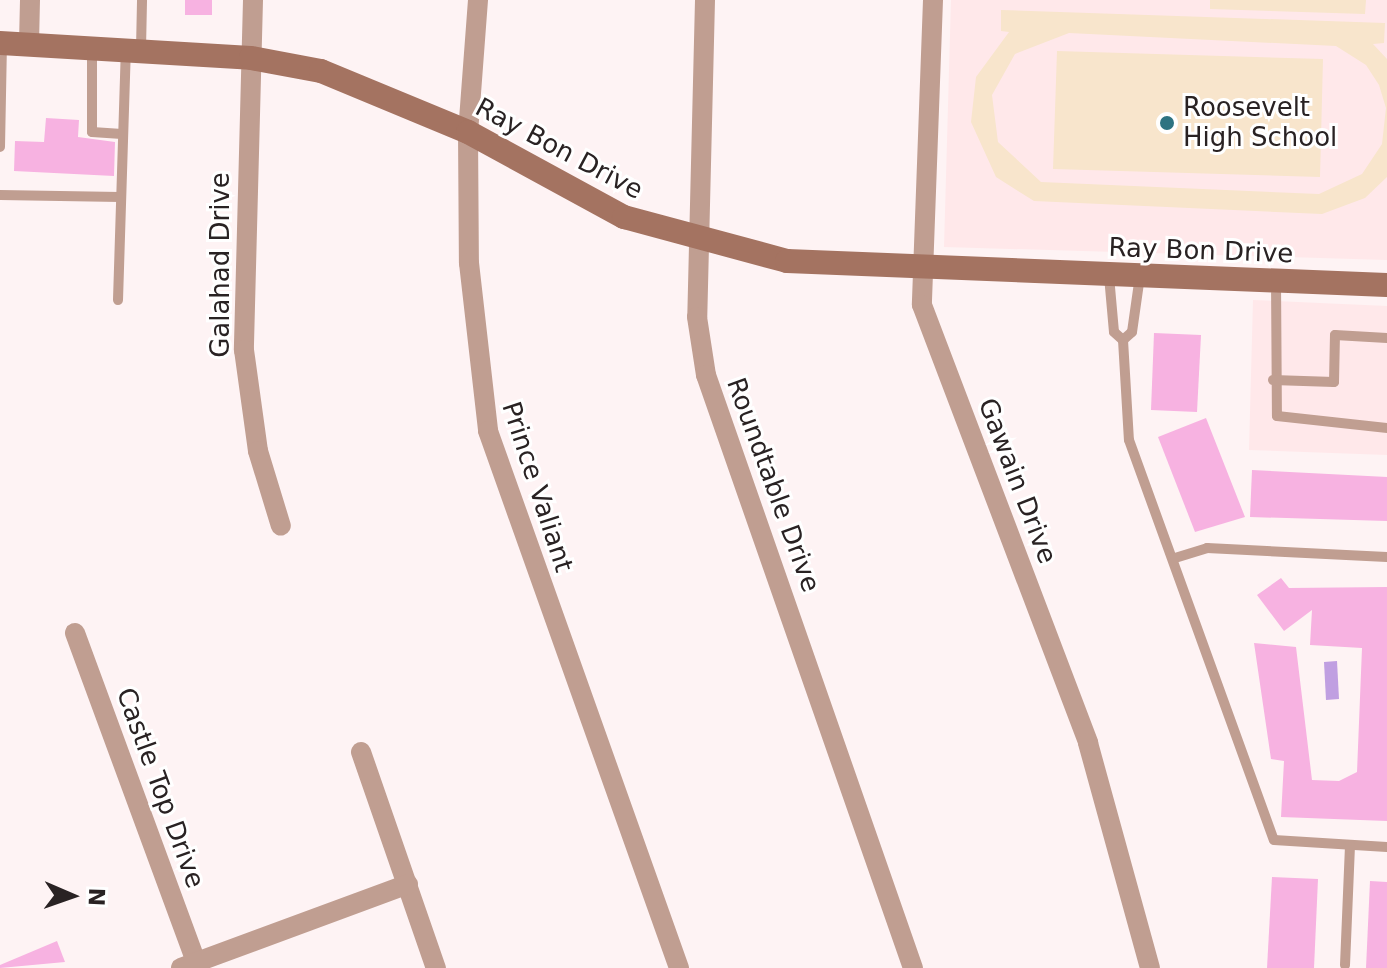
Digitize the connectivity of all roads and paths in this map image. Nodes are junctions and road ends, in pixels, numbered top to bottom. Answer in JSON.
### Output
{"nodes":[{"id":1,"x":30,"y":0,"type":"edge"},
{"id":2,"x":142,"y":0,"type":"edge"},
{"id":3,"x":253,"y":0,"type":"edge"},
{"id":4,"x":478,"y":0,"type":"edge"},
{"id":5,"x":705,"y":0,"type":"edge"},
{"id":6,"x":933,"y":0,"type":"edge"},
{"id":7,"x":1,"y":43,"type":"edge"},
{"id":8,"x":29,"y":44,"type":"junction"},
{"id":9,"x":92,"y":46,"type":"junction"},
{"id":10,"x":134,"y":49,"type":"junction"},
{"id":11,"x":251,"y":58,"type":"junction"},
{"id":12,"x":468,"y":132,"type":"junction"},
{"id":13,"x":122,"y":134,"type":"junction"},
{"id":14,"x":0,"y":147,"type":"edge"},
{"id":15,"x":0,"y":195,"type":"edge"},
{"id":16,"x":120,"y":197,"type":"junction"},
{"id":17,"x":697,"y":240,"type":"junction"},
{"id":18,"x":924,"y":270,"type":"junction"},
{"id":19,"x":1109,"y":276,"type":"junction"},
{"id":20,"x":1140,"y":276,"type":"junction"},
{"id":21,"x":1276,"y":281,"type":"junction"},
{"id":22,"x":1387,"y":285,"type":"edge"},
{"id":23,"x":118,"y":300,"type":"dead end"},
{"id":24,"x":1387,"y":338,"type":"edge"},
{"id":25,"x":1123,"y":340,"type":"junction"},
{"id":26,"x":1273,"y":380,"type":"junction"},
{"id":27,"x":1387,"y":428,"type":"edge"},
{"id":28,"x":281,"y":526,"type":"dead end"},
{"id":29,"x":1387,"y":557,"type":"edge"},
{"id":30,"x":1175,"y":558,"type":"junction"},
{"id":31,"x":75,"y":633,"type":"dead end"},
{"id":32,"x":361,"y":752,"type":"dead end"},
{"id":33,"x":1350,"y":845,"type":"junction"},
{"id":34,"x":1387,"y":847,"type":"edge"},
{"id":35,"x":408,"y":884,"type":"junction"},
{"id":36,"x":188,"y":965,"type":"edge"},
{"id":37,"x":1345,"y":965,"type":"dead end"},
{"id":38,"x":436,"y":968,"type":"edge"},
{"id":39,"x":679,"y":968,"type":"edge"},
{"id":40,"x":913,"y":968,"type":"edge"},
{"id":41,"x":1150,"y":968,"type":"edge"}],
"edges":[{"from":1,"to":8,"type":"street"},
{"from":2,"to":10,"type":"lane"},
{"from":3,"to":11,"type":"street","name":"Galahad Drive"},
{"from":4,"to":12,"type":"street","name":"Prince Valiant"},
{"from":5,"to":17,"type":"street","name":"Roundtable Drive"},
{"from":6,"to":18,"type":"street","name":"Gawain Drive"},
{"from":7,"to":8,"type":"street","name":"Ray Bon Drive"},
{"from":7,"to":14,"type":"lane"},
{"from":8,"to":9,"type":"street","name":"Ray Bon Drive"},
{"from":9,"to":10,"type":"street","name":"Ray Bon Drive"},
{"from":9,"to":13,"type":"lane"},
{"from":10,"to":11,"type":"street","name":"Ray Bon Drive"},
{"from":10,"to":13,"type":"lane"},
{"from":11,"to":12,"type":"street","name":"Ray Bon Drive"},
{"from":11,"to":28,"type":"street","name":"Galahad Drive"},
{"from":12,"to":17,"type":"street","name":"Ray Bon Drive"},
{"from":12,"to":39,"type":"street","name":"Prince Valiant"},
{"from":13,"to":16,"type":"lane"},
{"from":15,"to":16,"type":"lane"},
{"from":16,"to":23,"type":"lane"},
{"from":17,"to":18,"type":"street","name":"Ray Bon Drive"},
{"from":17,"to":40,"type":"street","name":"Roundtable Drive"},
{"from":18,"to":19,"type":"street","name":"Ray Bon Drive"},
{"from":18,"to":41,"type":"street","name":"Gawain Drive"},
{"from":19,"to":20,"type":"street","name":"Ray Bon Drive"},
{"from":19,"to":25,"type":"lane"},
{"from":20,"to":21,"type":"street","name":"Ray Bon Drive"},
{"from":20,"to":25,"type":"lane"},
{"from":21,"to":22,"type":"street","name":"Ray Bon Drive"},
{"from":21,"to":26,"type":"lane"},
{"from":24,"to":26,"type":"lane"},
{"from":25,"to":30,"type":"lane"},
{"from":26,"to":27,"type":"lane"},
{"from":29,"to":30,"type":"lane"},
{"from":30,"to":33,"type":"lane"},
{"from":31,"to":36,"type":"street","name":"Castle Top Drive"},
{"from":32,"to":35,"type":"street"},
{"from":33,"to":34,"type":"lane"},
{"from":33,"to":37,"type":"lane"},
{"from":35,"to":36,"type":"street"},
{"from":35,"to":38,"type":"street"}]}
